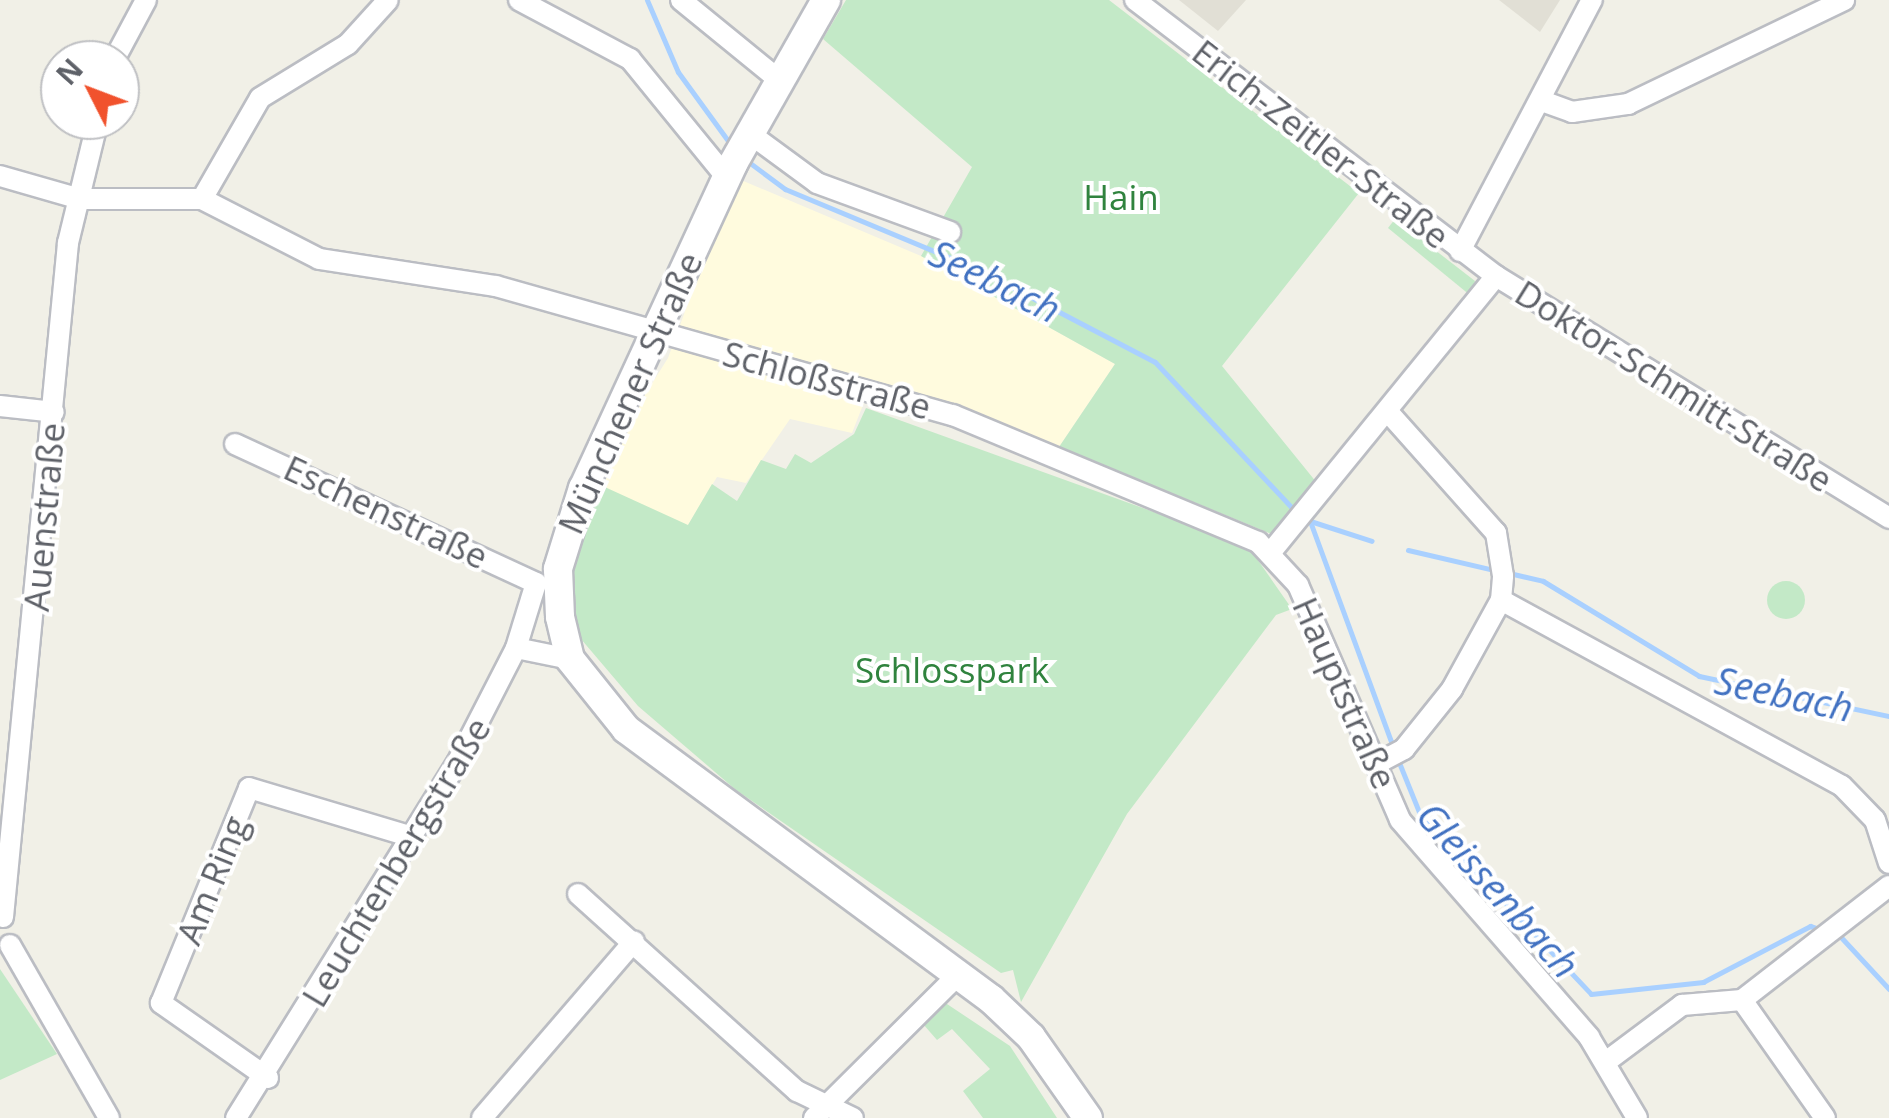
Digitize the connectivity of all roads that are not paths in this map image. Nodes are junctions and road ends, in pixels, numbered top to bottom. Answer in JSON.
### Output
{"nodes":[{"id":1,"x":146,"y":0,"type":"edge"},
{"id":2,"x":388,"y":0,"type":"edge"},
{"id":3,"x":519,"y":0,"type":"edge"},
{"id":4,"x":681,"y":0,"type":"edge"},
{"id":5,"x":826,"y":0,"type":"edge"},
{"id":6,"x":1135,"y":0,"type":"edge"},
{"id":7,"x":1592,"y":0,"type":"edge"},
{"id":8,"x":1844,"y":0,"type":"edge"},
{"id":9,"x":125,"y":40,"type":"edge"},
{"id":10,"x":779,"y":80,"type":"junction"},
{"id":11,"x":1542,"y":101,"type":"junction"},
{"id":12,"x":93,"y":140,"type":"edge"},
{"id":13,"x":738,"y":154,"type":"junction"},
{"id":14,"x":0,"y":176,"type":"edge"},
{"id":15,"x":80,"y":199,"type":"junction"},
{"id":16,"x":202,"y":200,"type":"junction"},
{"id":17,"x":950,"y":232,"type":"dead end"},
{"id":18,"x":1460,"y":251,"type":"junction"},
{"id":19,"x":1496,"y":276,"type":"junction"},
{"id":20,"x":657,"y":333,"type":"junction"},
{"id":21,"x":0,"y":406,"type":"edge"},
{"id":22,"x":54,"y":412,"type":"junction"},
{"id":23,"x":1389,"y":413,"type":"junction"},
{"id":24,"x":236,"y":444,"type":"dead end"},
{"id":25,"x":1889,"y":518,"type":"edge"},
{"id":26,"x":1277,"y":545,"type":"junction"},
{"id":27,"x":547,"y":576,"type":"junction"},
{"id":28,"x":1502,"y":600,"type":"junction"},
{"id":29,"x":516,"y":648,"type":"junction"},
{"id":30,"x":570,"y":659,"type":"junction"},
{"id":31,"x":1387,"y":759,"type":"junction"},
{"id":32,"x":406,"y":834,"type":"junction"},
{"id":33,"x":1889,"y":863,"type":"edge"},
{"id":34,"x":1889,"y":886,"type":"edge"},
{"id":35,"x":578,"y":894,"type":"dead end"},
{"id":36,"x":2,"y":918,"type":"edge"},
{"id":37,"x":634,"y":941,"type":"junction"},
{"id":38,"x":5,"y":947,"type":"edge"},
{"id":39,"x":958,"y":974,"type":"junction"},
{"id":40,"x":1742,"y":1000,"type":"junction"},
{"id":41,"x":1608,"y":1061,"type":"junction"},
{"id":42,"x":268,"y":1078,"type":"junction"},
{"id":43,"x":832,"y":1104,"type":"junction"},
{"id":44,"x":109,"y":1118,"type":"edge"},
{"id":45,"x":236,"y":1118,"type":"edge"},
{"id":46,"x":482,"y":1118,"type":"edge"},
{"id":47,"x":814,"y":1118,"type":"edge"},
{"id":48,"x":852,"y":1118,"type":"edge"},
{"id":49,"x":1088,"y":1118,"type":"edge"},
{"id":50,"x":1636,"y":1118,"type":"edge"},
{"id":51,"x":1825,"y":1118,"type":"edge"}],
"edges":[{"from":1,"to":9,"type":"street"},
{"from":2,"to":16,"type":"street"},
{"from":3,"to":13,"type":"street"},
{"from":4,"to":10,"type":"street"},
{"from":5,"to":10,"type":"main road","name":"Münchener Straße"},
{"from":6,"to":18,"type":"street","name":"Erich-Zeitler-Straße"},
{"from":7,"to":11,"type":"street"},
{"from":8,"to":11,"type":"street"},
{"from":10,"to":13,"type":"main road","name":"Münchener Straße"},
{"from":11,"to":18,"type":"street"},
{"from":12,"to":15,"type":"street","name":"Auenstraße"},
{"from":13,"to":17,"type":"street"},
{"from":13,"to":20,"type":"main road","name":"Münchener Straße"},
{"from":14,"to":15,"type":"street","name":"Schloßstraße"},
{"from":15,"to":16,"type":"street","name":"Schloßstraße"},
{"from":15,"to":22,"type":"street","name":"Auenstraße"},
{"from":16,"to":20,"type":"street","name":"Schloßstraße"},
{"from":18,"to":19,"type":"street","name":"Doktor-Schmitt-Straße"},
{"from":19,"to":23,"type":"street"},
{"from":19,"to":25,"type":"street","name":"Doktor-Schmitt-Straße"},
{"from":20,"to":26,"type":"street","name":"Schloßstraße"},
{"from":20,"to":27,"type":"main road","name":"Münchener Straße"},
{"from":21,"to":22,"type":"street"},
{"from":22,"to":36,"type":"street","name":"Auenstraße"},
{"from":23,"to":26,"type":"street"},
{"from":23,"to":28,"type":"street"},
{"from":24,"to":27,"type":"street","name":"Eschenstraße"},
{"from":26,"to":31,"type":"street","name":"Hauptstraße"},
{"from":27,"to":29,"type":"street"},
{"from":27,"to":30,"type":"main road","name":"Münchener Straße"},
{"from":28,"to":31,"type":"street"},
{"from":28,"to":33,"type":"street"},
{"from":29,"to":30,"type":"street"},
{"from":29,"to":32,"type":"street","name":"Leuchtenbergstraße"},
{"from":30,"to":39,"type":"main road","name":"Münchener Straße"},
{"from":31,"to":41,"type":"street","name":"Hauptstraße"},
{"from":32,"to":42,"type":"street","name":"Leuchtenbergstraße"},
{"from":32,"to":42,"type":"street","name":"Am Ring"},
{"from":34,"to":40,"type":"street"},
{"from":35,"to":37,"type":"street"},
{"from":36,"to":38,"type":"street","name":"Auenstraße"},
{"from":37,"to":43,"type":"street"},
{"from":37,"to":46,"type":"street"},
{"from":38,"to":44,"type":"street"},
{"from":39,"to":43,"type":"street"},
{"from":39,"to":49,"type":"main road","name":"Münchener Straße"},
{"from":40,"to":41,"type":"street"},
{"from":40,"to":51,"type":"street"},
{"from":41,"to":50,"type":"street","name":"Hauptstraße"},
{"from":42,"to":45,"type":"street","name":"Leuchtenbergstraße"},
{"from":43,"to":47,"type":"street"},
{"from":43,"to":48,"type":"street"}]}
